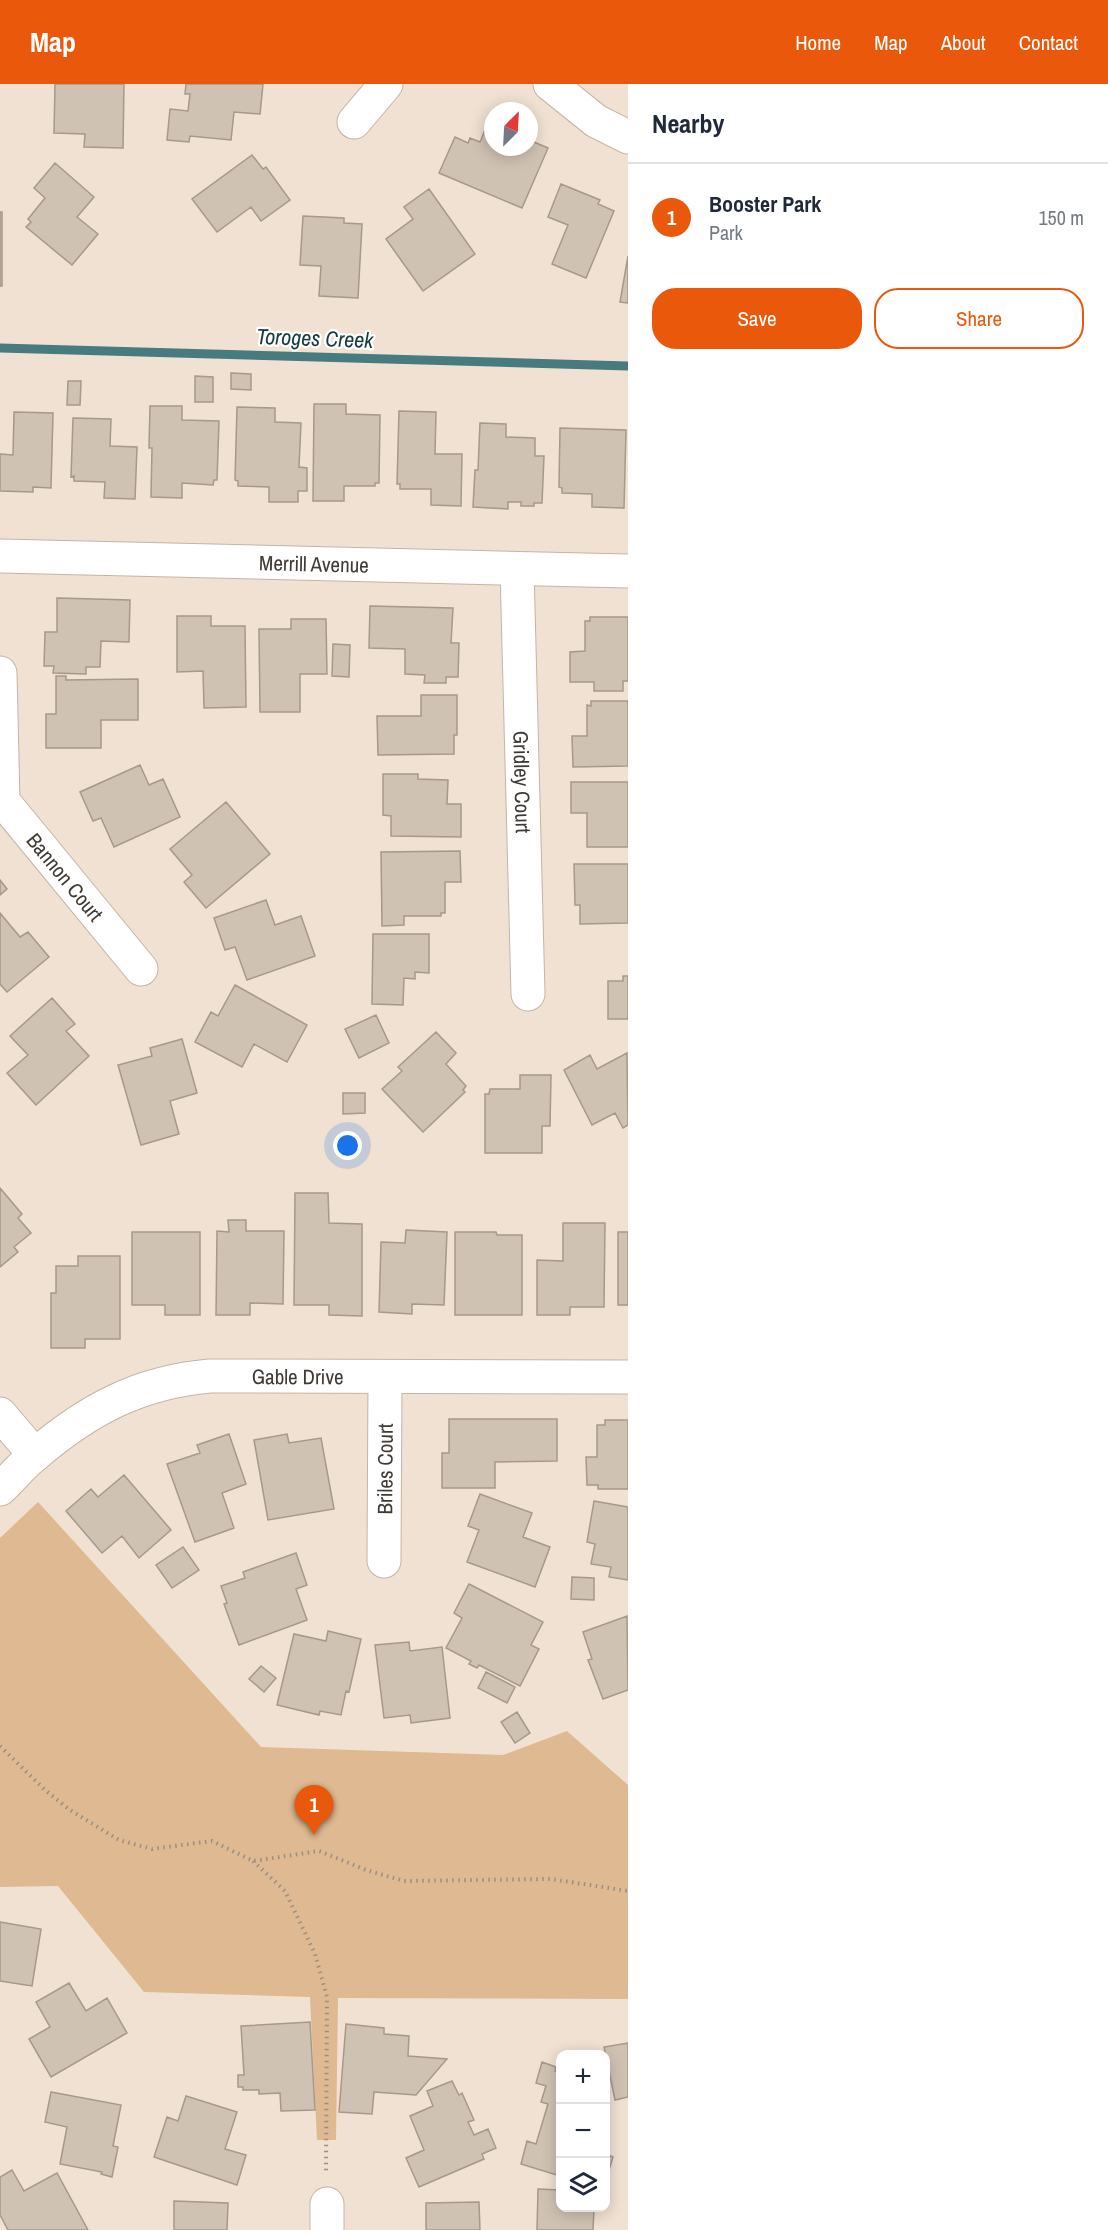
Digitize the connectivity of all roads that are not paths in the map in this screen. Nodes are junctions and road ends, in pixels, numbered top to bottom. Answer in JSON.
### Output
{"nodes":[{"id":1,"x":386,"y":84,"type":"edge"},
{"id":2,"x":550,"y":84,"type":"edge"},
{"id":3,"x":354,"y":122,"type":"dead end"},
{"id":4,"x":628,"y":137,"type":"edge"},
{"id":5,"x":0,"y":556,"type":"edge"},
{"id":6,"x":517,"y":569,"type":"junction"},
{"id":7,"x":628,"y":571,"type":"edge"},
{"id":8,"x":0,"y":674,"type":"edge"},
{"id":9,"x":141,"y":969,"type":"dead end"},
{"id":10,"x":528,"y":994,"type":"dead end"},
{"id":11,"x":385,"y":1377,"type":"junction"},
{"id":12,"x":628,"y":1377,"type":"edge"},
{"id":13,"x":0,"y":1414,"type":"edge"},
{"id":14,"x":34,"y":1455,"type":"junction"},
{"id":15,"x":0,"y":1489,"type":"edge"},
{"id":16,"x":384,"y":1561,"type":"dead end"}],
"edges":[{"from":1,"to":3,"type":"street"},
{"from":2,"to":4,"type":"street"},
{"from":5,"to":6,"type":"street","name":"Merrill Avenue"},
{"from":6,"to":7,"type":"street","name":"Merrill Avenue"},
{"from":6,"to":10,"type":"street","name":"Gridley Court"},
{"from":8,"to":9,"type":"street","name":"Bannon Court"},
{"from":11,"to":12,"type":"street","name":"Gable Drive"},
{"from":11,"to":14,"type":"street","name":"Gable Drive"},
{"from":11,"to":16,"type":"street","name":"Briles Court"},
{"from":13,"to":14,"type":"street"},
{"from":14,"to":15,"type":"street","name":"Gable Drive"}]}
